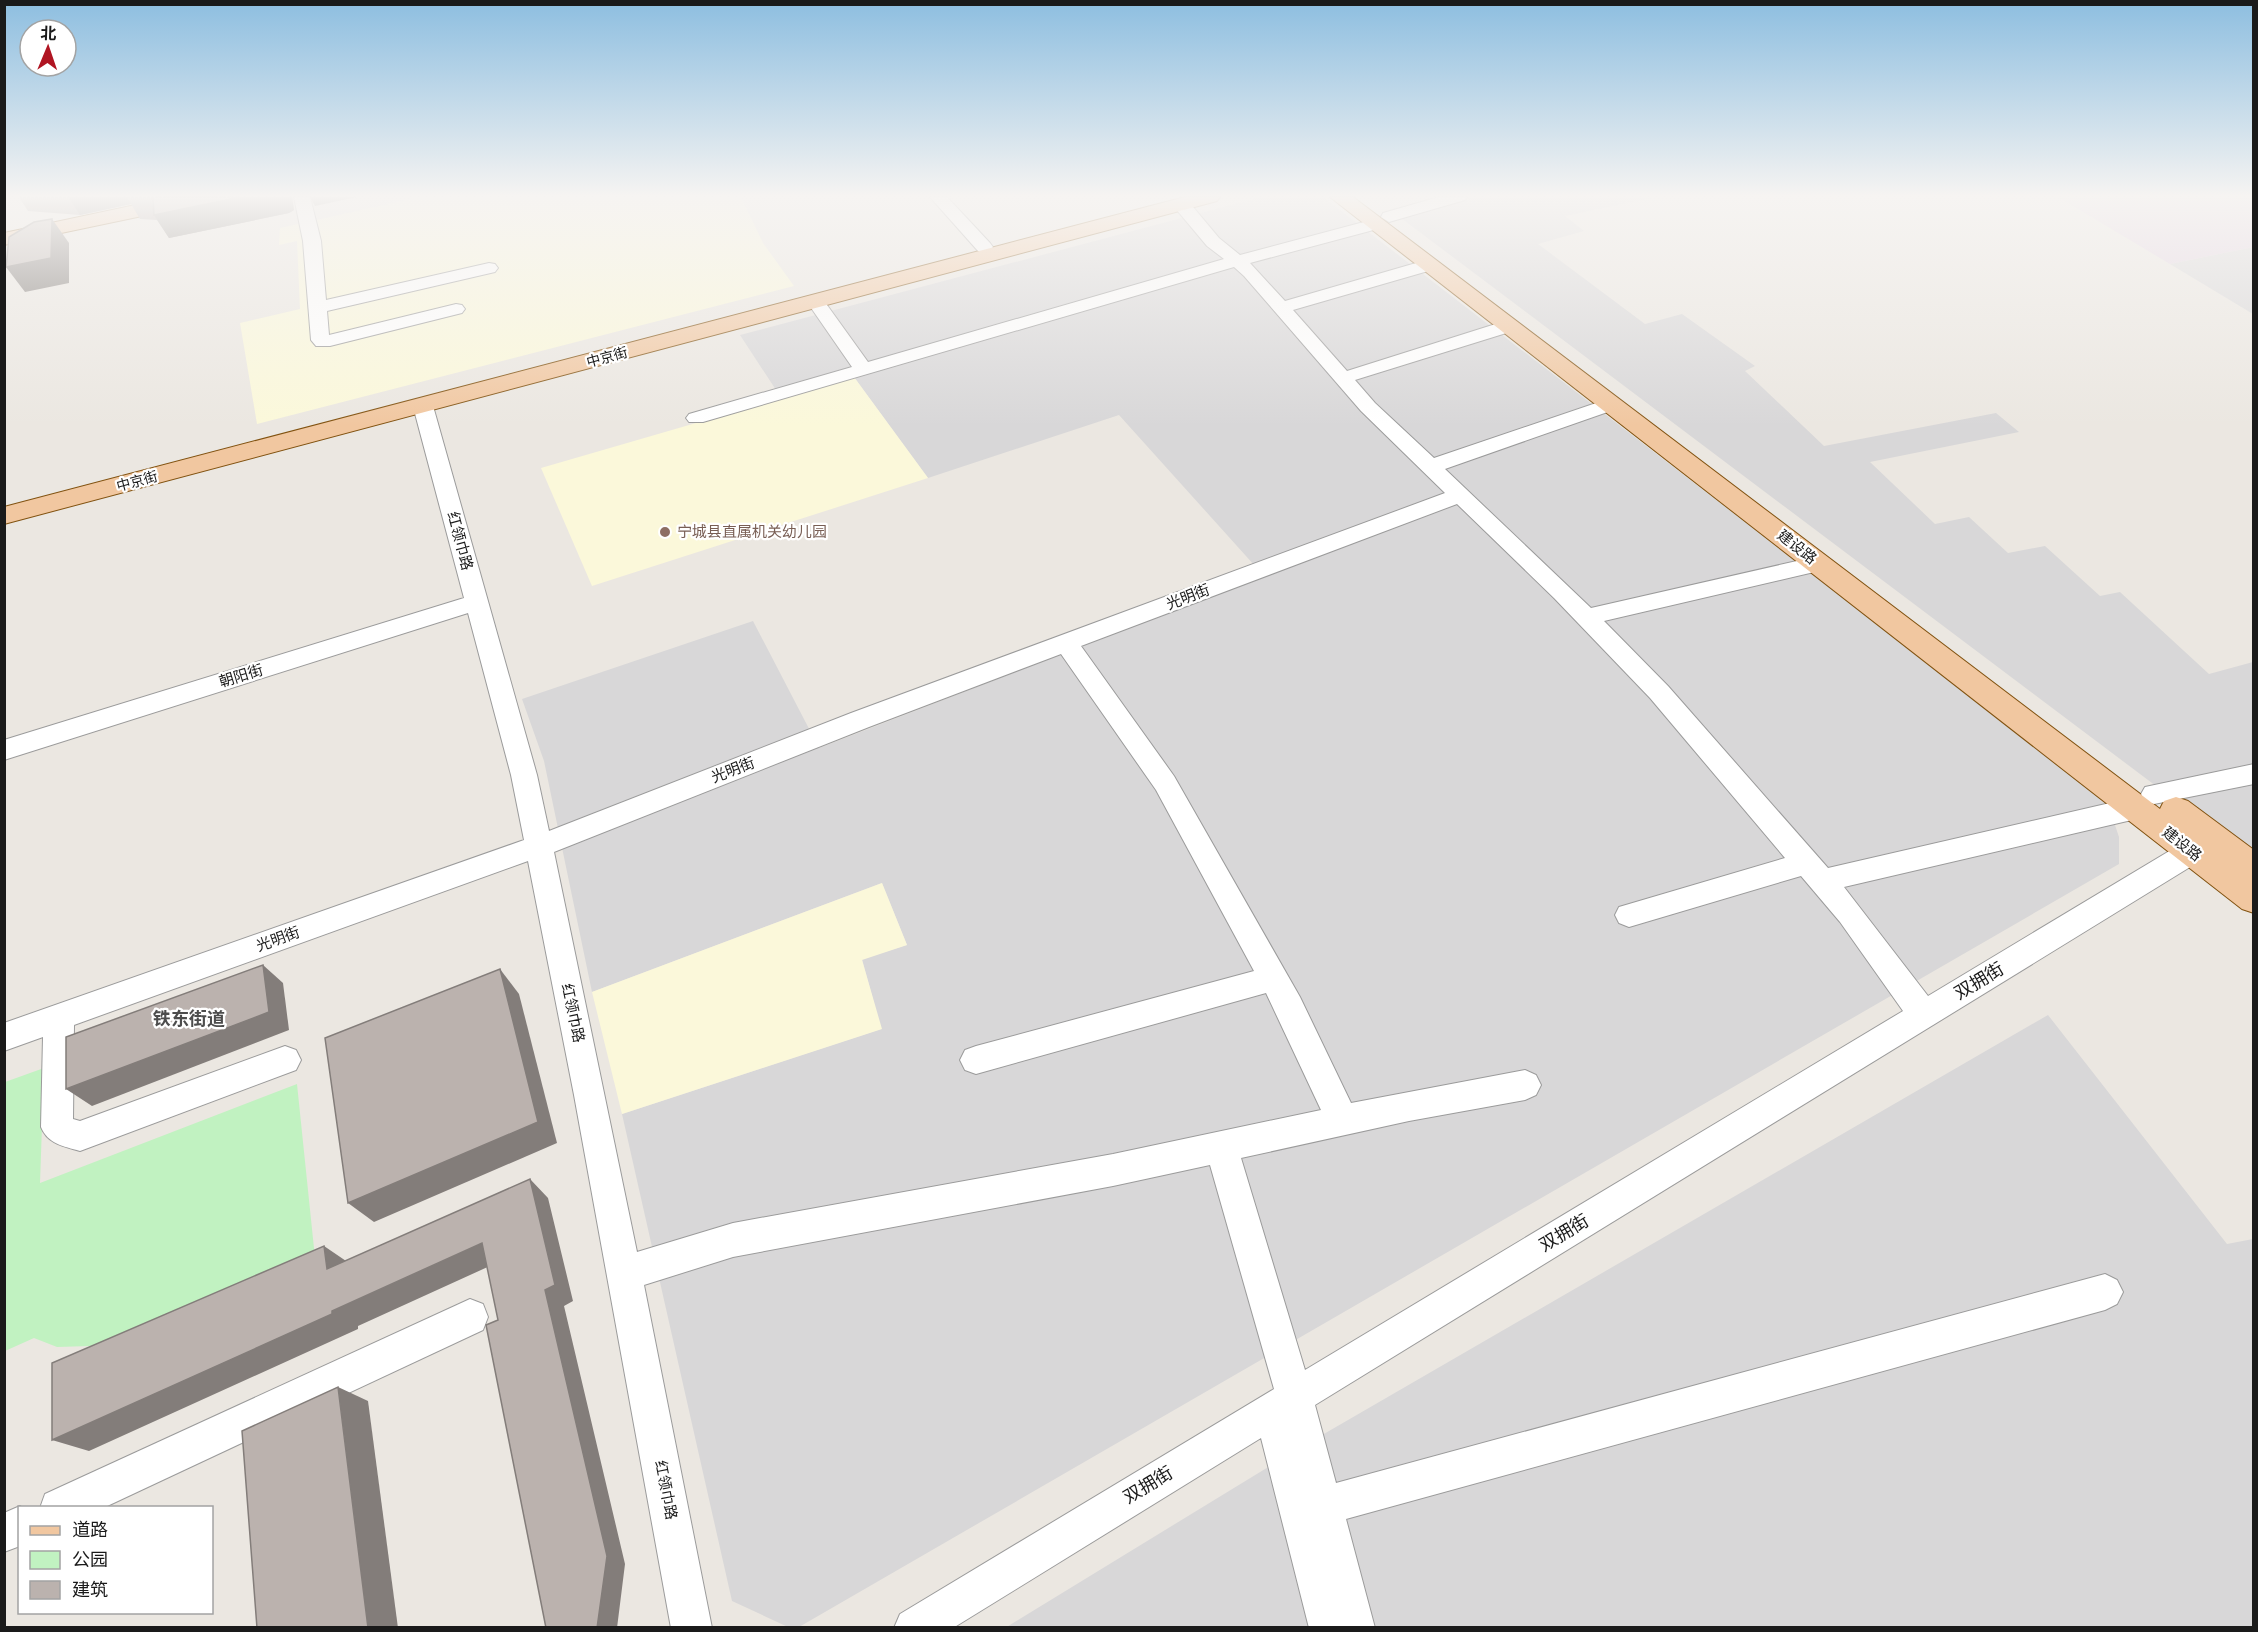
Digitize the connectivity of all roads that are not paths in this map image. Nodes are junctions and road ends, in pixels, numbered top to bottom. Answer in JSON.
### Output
{"nodes":[{"id":1,"x":314,"y":273,"type":"edge"},
{"id":2,"x":466,"y":273,"type":"edge"},
{"id":3,"x":883,"y":273,"type":"edge"},
{"id":4,"x":919,"y":273,"type":"edge"},
{"id":5,"x":1195,"y":273,"type":"edge"},
{"id":6,"x":1251,"y":273,"type":"edge"},
{"id":7,"x":1401,"y":273,"type":"edge"},
{"id":8,"x":1440,"y":273,"type":"edge"},
{"id":9,"x":1451,"y":273,"type":"edge"},
{"id":10,"x":412,"y":285,"type":"junction"},
{"id":11,"x":816,"y":302,"type":"junction"},
{"id":12,"x":317,"y":308,"type":"junction"},
{"id":13,"x":1281,"y":308,"type":"junction"},
{"id":14,"x":456,"y":309,"type":"dead end"},
{"id":15,"x":423,"y":317,"type":"junction"},
{"id":16,"x":1509,"y":326,"type":"junction"},
{"id":17,"x":864,"y":369,"type":"junction"},
{"id":18,"x":1343,"y":378,"type":"junction"},
{"id":19,"x":423,"y":405,"type":"junction"},
{"id":20,"x":1612,"y":405,"type":"junction"},
{"id":21,"x":696,"y":418,"type":"dead end"},
{"id":22,"x":1430,"y":467,"type":"junction"},
{"id":23,"x":1459,"y":495,"type":"junction"},
{"id":24,"x":4,"y":502,"type":"edge"},
{"id":25,"x":4,"y":516,"type":"edge"},
{"id":26,"x":1819,"y":564,"type":"junction"},
{"id":27,"x":477,"y":602,"type":"junction"},
{"id":28,"x":1587,"y":617,"type":"junction"},
{"id":29,"x":1066,"y":643,"type":"junction"},
{"id":30,"x":4,"y":750,"type":"edge"},
{"id":31,"x":2253,"y":774,"type":"edge"},
{"id":32,"x":2145,"y":801,"type":"junction"},
{"id":33,"x":2203,"y":845,"type":"junction"},
{"id":34,"x":539,"y":846,"type":"junction"},
{"id":35,"x":2253,"y":869,"type":"edge"},
{"id":36,"x":1814,"y":872,"type":"junction"},
{"id":37,"x":2253,"y":899,"type":"edge"},
{"id":38,"x":1629,"y":915,"type":"dead end"},
{"id":39,"x":1274,"y":978,"type":"junction"},
{"id":40,"x":1924,"y":1015,"type":"junction"},
{"id":41,"x":59,"y":1018,"type":"junction"},
{"id":42,"x":4,"y":1037,"type":"edge"},
{"id":43,"x":285,"y":1060,"type":"dead end"},
{"id":44,"x":976,"y":1060,"type":"dead end"},
{"id":45,"x":1525,"y":1085,"type":"dead end"},
{"id":46,"x":1343,"y":1121,"type":"junction"},
{"id":47,"x":1221,"y":1147,"type":"junction"},
{"id":48,"x":624,"y":1274,"type":"junction"},
{"id":49,"x":2105,"y":1292,"type":"dead end"},
{"id":50,"x":470,"y":1317,"type":"dead end"},
{"id":51,"x":1283,"y":1403,"type":"junction"},
{"id":52,"x":63,"y":1506,"type":"edge"},
{"id":53,"x":1323,"y":1506,"type":"junction"},
{"id":54,"x":18,"y":1527,"type":"edge"},
{"id":55,"x":4,"y":1533,"type":"edge"},
{"id":56,"x":692,"y":1628,"type":"edge"},
{"id":57,"x":914,"y":1628,"type":"edge"},
{"id":58,"x":1330,"y":1628,"type":"edge"},
{"id":59,"x":1355,"y":1628,"type":"edge"}],
"edges":[{"from":1,"to":12,"type":"street"},
{"from":2,"to":10,"type":"street"},
{"from":3,"to":24,"type":"main road","name":"中京街"},
{"from":4,"to":11,"type":"main road","name":"中京街"},
{"from":5,"to":17,"type":"street"},
{"from":6,"to":13,"type":"street"},
{"from":7,"to":13,"type":"street"},
{"from":8,"to":16,"type":"main road","name":"建设路"},
{"from":9,"to":32,"type":"main road","name":"建设路"},
{"from":10,"to":12,"type":"street"},
{"from":10,"to":15,"type":"street"},
{"from":11,"to":17,"type":"street"},
{"from":11,"to":19,"type":"main road","name":"中京街"},
{"from":12,"to":15,"type":"street"},
{"from":13,"to":18,"type":"street"},
{"from":14,"to":15,"type":"street"},
{"from":16,"to":18,"type":"street"},
{"from":16,"to":20,"type":"main road","name":"建设路"},
{"from":17,"to":21,"type":"street"},
{"from":18,"to":22,"type":"street"},
{"from":19,"to":25,"type":"main road","name":"中京街"},
{"from":19,"to":27,"type":"street","name":"红领巾路"},
{"from":20,"to":22,"type":"street"},
{"from":20,"to":26,"type":"main road","name":"建设路"},
{"from":22,"to":23,"type":"street"},
{"from":23,"to":28,"type":"street"},
{"from":23,"to":29,"type":"street","name":"光明街"},
{"from":26,"to":28,"type":"street"},
{"from":26,"to":32,"type":"main road","name":"建设路"},
{"from":27,"to":30,"type":"street","name":"朝阳街"},
{"from":27,"to":34,"type":"street","name":"红领巾路"},
{"from":28,"to":36,"type":"street"},
{"from":29,"to":34,"type":"street","name":"光明街"},
{"from":29,"to":39,"type":"street"},
{"from":31,"to":32,"type":"street"},
{"from":32,"to":33,"type":"main road","name":"建设路"},
{"from":32,"to":36,"type":"street"},
{"from":33,"to":35,"type":"main road","name":"建设路"},
{"from":33,"to":37,"type":"main road","name":"建设路"},
{"from":33,"to":40,"type":"street","name":"双拥街"},
{"from":34,"to":41,"type":"street","name":"光明街"},
{"from":34,"to":48,"type":"street","name":"红领巾路"},
{"from":36,"to":38,"type":"street"},
{"from":36,"to":40,"type":"street"},
{"from":39,"to":44,"type":"street"},
{"from":39,"to":46,"type":"street"},
{"from":40,"to":51,"type":"street","name":"双拥街"},
{"from":41,"to":42,"type":"street","name":"光明街"},
{"from":41,"to":43,"type":"street"},
{"from":45,"to":46,"type":"street"},
{"from":46,"to":47,"type":"street"},
{"from":47,"to":48,"type":"street"},
{"from":47,"to":51,"type":"street"},
{"from":48,"to":56,"type":"street","name":"红领巾路"},
{"from":49,"to":53,"type":"street"},
{"from":50,"to":52,"type":"street"},
{"from":51,"to":53,"type":"street"},
{"from":51,"to":57,"type":"street","name":"双拥街"},
{"from":51,"to":58,"type":"street"},
{"from":53,"to":59,"type":"street"},
{"from":54,"to":55,"type":"street"}]}
